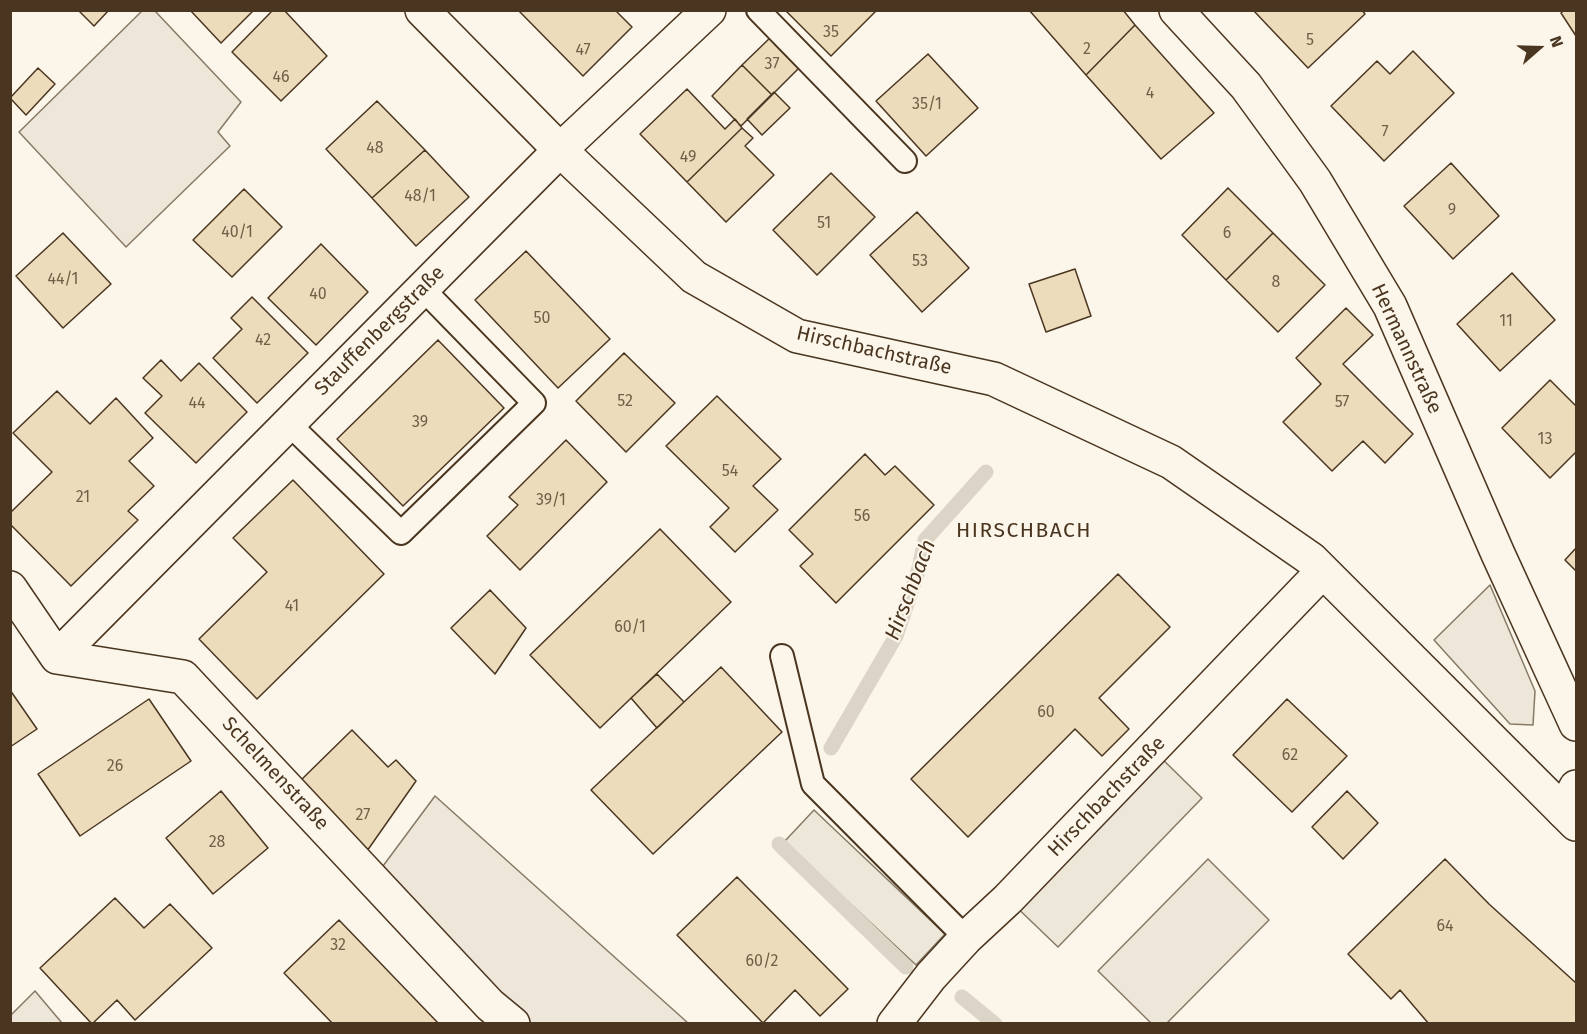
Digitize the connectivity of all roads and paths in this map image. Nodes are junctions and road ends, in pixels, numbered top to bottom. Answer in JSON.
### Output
{"nodes":[{"id":1,"x":422,"y":10,"type":"edge"},
{"id":2,"x":709,"y":10,"type":"edge"},
{"id":3,"x":758,"y":10,"type":"edge"},
{"id":4,"x":1176,"y":10,"type":"edge"},
{"id":5,"x":560,"y":150,"type":"junction"},
{"id":6,"x":905,"y":161,"type":"dead end"},
{"id":7,"x":422,"y":288,"type":"junction"},
{"id":8,"x":288,"y":423,"type":"junction"},
{"id":9,"x":1322,"y":572,"type":"junction"},
{"id":10,"x":10,"y":588,"type":"edge"},
{"id":11,"x":782,"y":656,"type":"dead end"},
{"id":12,"x":57,"y":657,"type":"junction"},
{"id":13,"x":1576,"y":724,"type":"edge"},
{"id":14,"x":1572,"y":808,"type":"edge"},
{"id":15,"x":966,"y":938,"type":"junction"},
{"id":16,"x":513,"y":1023,"type":"edge"},
{"id":17,"x":894,"y":1023,"type":"edge"}],
"edges":[{"from":1,"to":5,"type":"street","name":"Hirschbachstraße"},
{"from":2,"to":5,"type":"street","name":"Stauffenbergstraße"},
{"from":3,"to":6,"type":"lane"},
{"from":4,"to":13,"type":"street","name":"Hermannstraße"},
{"from":5,"to":7,"type":"street","name":"Stauffenbergstraße"},
{"from":5,"to":9,"type":"street","name":"Hirschbachstraße"},
{"from":7,"to":8,"type":"street","name":"Stauffenbergstraße"},
{"from":7,"to":8,"type":"lane"},
{"from":8,"to":12,"type":"street","name":"Stauffenbergstraße"},
{"from":9,"to":14,"type":"street","name":"Hirschbachstraße"},
{"from":9,"to":15,"type":"street","name":"Hirschbachstraße"},
{"from":10,"to":12,"type":"street"},
{"from":11,"to":15,"type":"lane"},
{"from":12,"to":16,"type":"street","name":"Schelmenstraße"},
{"from":15,"to":17,"type":"street","name":"Hirschbachstraße"}]}
